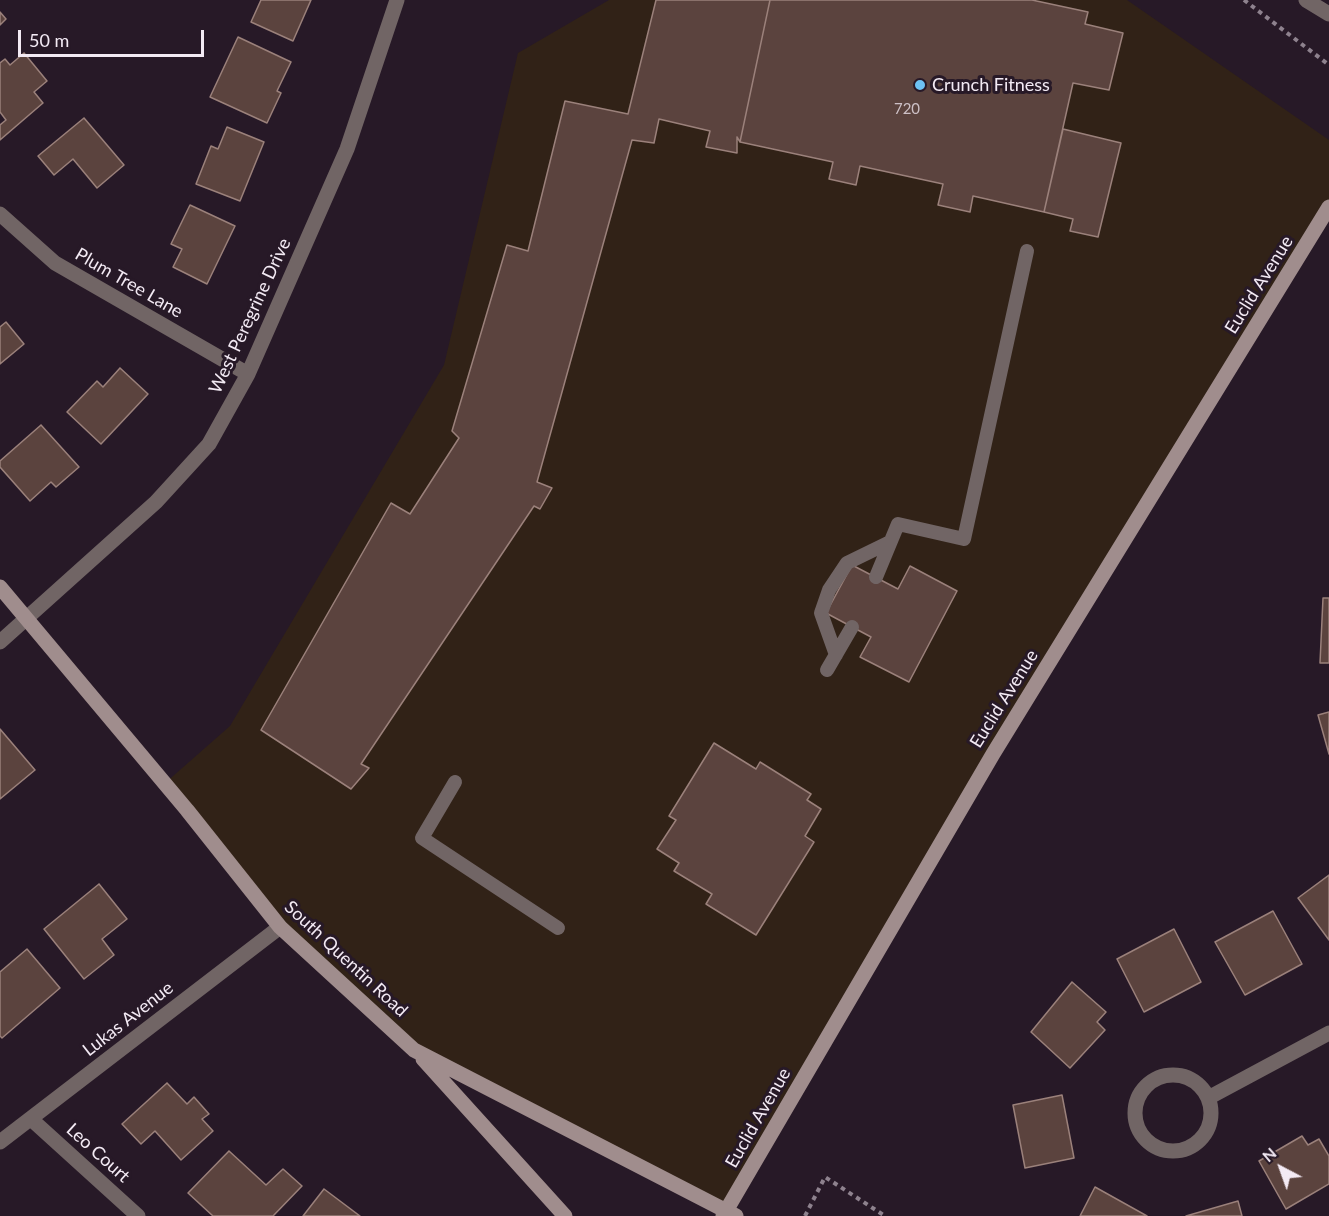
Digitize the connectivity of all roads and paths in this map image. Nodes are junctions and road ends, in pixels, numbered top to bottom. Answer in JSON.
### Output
{"nodes":[{"id":1,"x":397,"y":0,"type":"edge"},
{"id":2,"x":1244,"y":0,"type":"edge"},
{"id":3,"x":1306,"y":0,"type":"edge"},
{"id":4,"x":1329,"y":14,"type":"edge"},
{"id":5,"x":1329,"y":65,"type":"edge"},
{"id":6,"x":1329,"y":207,"type":"edge"},
{"id":7,"x":0,"y":214,"type":"edge"},
{"id":8,"x":1027,"y":251,"type":"dead end"},
{"id":9,"x":248,"y":374,"type":"junction"},
{"id":10,"x":890,"y":542,"type":"junction"},
{"id":11,"x":876,"y":577,"type":"dead end"},
{"id":12,"x":0,"y":587,"type":"edge"},
{"id":13,"x":28,"y":619,"type":"junction"},
{"id":14,"x":852,"y":627,"type":"dead end"},
{"id":15,"x":0,"y":642,"type":"edge"},
{"id":16,"x":836,"y":655,"type":"junction"},
{"id":17,"x":827,"y":670,"type":"dead end"},
{"id":18,"x":454,"y":782,"type":"dead end"},
{"id":19,"x":280,"y":927,"type":"junction"},
{"id":20,"x":558,"y":928,"type":"dead end"},
{"id":21,"x":1329,"y":1033,"type":"edge"},
{"id":22,"x":414,"y":1050,"type":"junction"},
{"id":23,"x":1208,"y":1098,"type":"junction"},
{"id":24,"x":31,"y":1119,"type":"junction"},
{"id":25,"x":0,"y":1142,"type":"edge"},
{"id":26,"x":728,"y":1214,"type":"edge"},
{"id":27,"x":138,"y":1216,"type":"edge"},
{"id":28,"x":565,"y":1216,"type":"edge"},
{"id":29,"x":805,"y":1216,"type":"edge"},
{"id":30,"x":885,"y":1216,"type":"edge"}],
"edges":[{"from":1,"to":9,"type":"street","name":"West Peregrine Drive"},
{"from":2,"to":5,"type":"path"},
{"from":3,"to":4,"type":"street"},
{"from":6,"to":26,"type":"main road","name":"Euclid Avenue"},
{"from":7,"to":9,"type":"street","name":"Plum Tree Lane"},
{"from":8,"to":10,"type":"lane"},
{"from":9,"to":13,"type":"street","name":"West Peregrine Drive"},
{"from":10,"to":11,"type":"lane"},
{"from":10,"to":16,"type":"lane"},
{"from":12,"to":13,"type":"main road","name":"South Quentin Road"},
{"from":13,"to":15,"type":"street","name":"West Peregrine Drive"},
{"from":13,"to":19,"type":"main road","name":"South Quentin Road"},
{"from":14,"to":16,"type":"lane"},
{"from":16,"to":17,"type":"lane"},
{"from":18,"to":20,"type":"lane"},
{"from":19,"to":22,"type":"main road","name":"South Quentin Road"},
{"from":19,"to":24,"type":"street","name":"Lukas Avenue"},
{"from":21,"to":23,"type":"street"},
{"from":22,"to":26,"type":"main road","name":"South Quentin Road"},
{"from":22,"to":28,"type":"main road"},
{"from":23,"to":23,"type":"street"},
{"from":24,"to":25,"type":"street","name":"Lukas Avenue"},
{"from":24,"to":27,"type":"street","name":"Leo Court"},
{"from":29,"to":30,"type":"path"}]}
